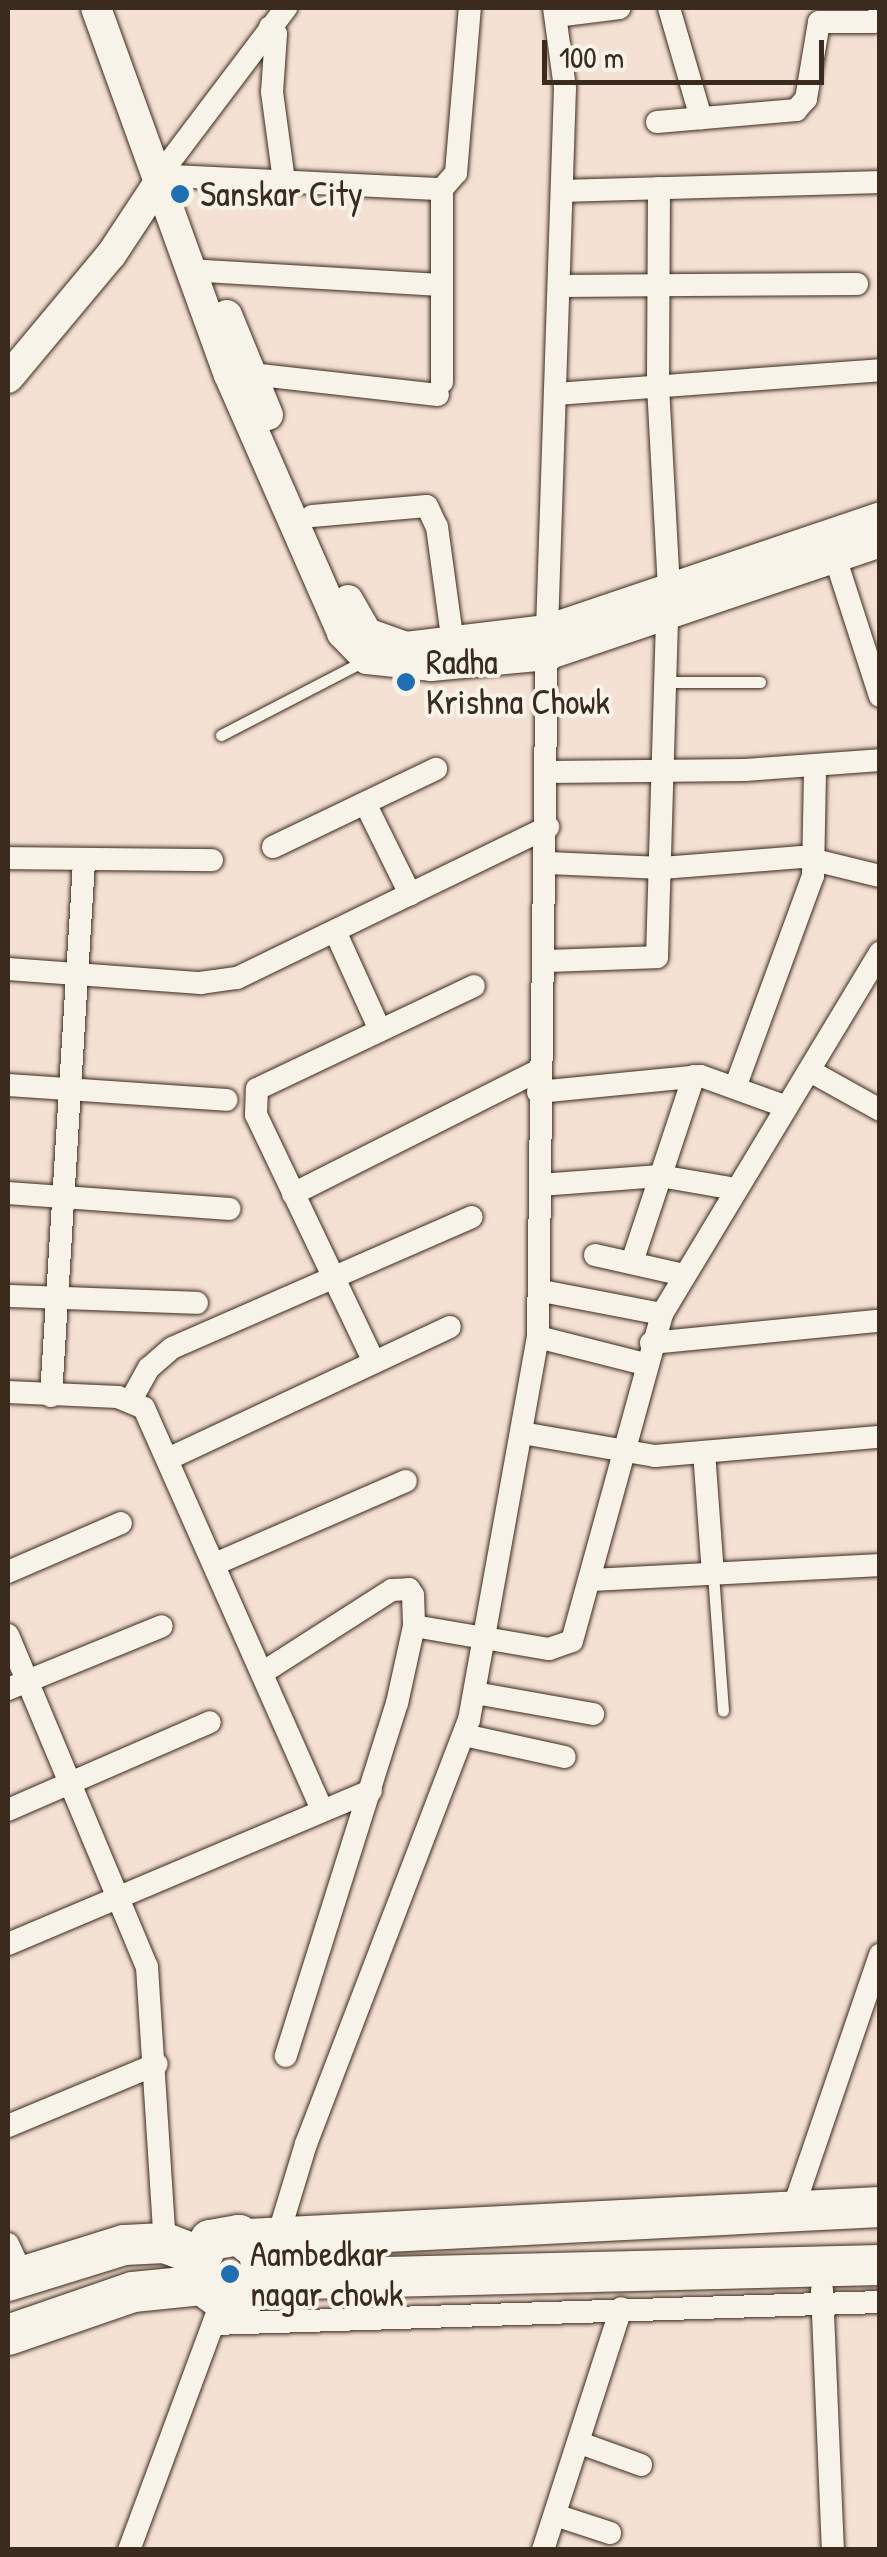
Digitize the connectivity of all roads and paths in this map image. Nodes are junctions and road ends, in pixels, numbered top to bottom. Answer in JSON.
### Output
{"nodes":[{"id":1,"x":96,"y":8,"type":"edge"},
{"id":2,"x":112,"y":8,"type":"edge"},
{"id":3,"x":286,"y":8,"type":"edge"},
{"id":4,"x":470,"y":8,"type":"edge"},
{"id":5,"x":619,"y":8,"type":"edge"},
{"id":6,"x":669,"y":8,"type":"edge"},
{"id":7,"x":555,"y":12,"type":"edge"},
{"id":8,"x":880,"y":14,"type":"edge"},
{"id":9,"x":270,"y":28,"type":"junction"},
{"id":10,"x":701,"y":118,"type":"junction"},
{"id":11,"x":657,"y":122,"type":"dead end"},
{"id":12,"x":166,"y":175,"type":"junction"},
{"id":13,"x":284,"y":182,"type":"junction"},
{"id":14,"x":880,"y":182,"type":"edge"},
{"id":15,"x":659,"y":188,"type":"junction"},
{"id":16,"x":442,"y":189,"type":"junction"},
{"id":17,"x":562,"y":191,"type":"junction"},
{"id":18,"x":198,"y":270,"type":"junction"},
{"id":19,"x":441,"y":284,"type":"junction"},
{"id":20,"x":857,"y":284,"type":"dead end"},
{"id":21,"x":560,"y":286,"type":"junction"},
{"id":22,"x":658,"y":286,"type":"junction"},
{"id":23,"x":880,"y":370,"type":"edge"},
{"id":24,"x":251,"y":374,"type":"junction"},
{"id":25,"x":8,"y":378,"type":"edge"},
{"id":26,"x":658,"y":386,"type":"junction"},
{"id":27,"x":556,"y":394,"type":"junction"},
{"id":28,"x":312,"y":516,"type":"junction"},
{"id":29,"x":880,"y":517,"type":"edge"},
{"id":30,"x":880,"y":542,"type":"edge"},
{"id":31,"x":836,"y":557,"type":"junction"},
{"id":32,"x":668,"y":604,"type":"junction"},
{"id":33,"x":547,"y":643,"type":"junction"},
{"id":34,"x":453,"y":644,"type":"junction"},
{"id":35,"x":368,"y":659,"type":"junction"},
{"id":36,"x":875,"y":666,"type":"edge"},
{"id":37,"x":665,"y":682,"type":"junction"},
{"id":38,"x":760,"y":682,"type":"dead end"},
{"id":39,"x":880,"y":696,"type":"edge"},
{"id":40,"x":220,"y":735,"type":"dead end"},
{"id":41,"x":880,"y":760,"type":"edge"},
{"id":42,"x":815,"y":767,"type":"junction"},
{"id":43,"x":436,"y":769,"type":"dead end"},
{"id":44,"x":547,"y":772,"type":"junction"},
{"id":45,"x":662,"y":772,"type":"junction"},
{"id":46,"x":365,"y":803,"type":"junction"},
{"id":47,"x":548,"y":827,"type":"junction"},
{"id":48,"x":273,"y":847,"type":"dead end"},
{"id":49,"x":8,"y":858,"type":"edge"},
{"id":50,"x":212,"y":860,"type":"dead end"},
{"id":51,"x":816,"y":860,"type":"junction"},
{"id":52,"x":84,"y":862,"type":"junction"},
{"id":53,"x":548,"y":863,"type":"junction"},
{"id":54,"x":662,"y":868,"type":"junction"},
{"id":55,"x":880,"y":876,"type":"edge"},
{"id":56,"x":410,"y":894,"type":"junction"},
{"id":57,"x":335,"y":931,"type":"junction"},
{"id":58,"x":880,"y":953,"type":"edge"},
{"id":59,"x":544,"y":961,"type":"junction"},
{"id":60,"x":8,"y":969,"type":"edge"},
{"id":61,"x":81,"y":975,"type":"junction"},
{"id":62,"x":474,"y":986,"type":"dead end"},
{"id":63,"x":380,"y":1030,"type":"junction"},
{"id":64,"x":810,"y":1070,"type":"junction"},
{"id":65,"x":694,"y":1076,"type":"junction"},
{"id":66,"x":538,"y":1082,"type":"junction"},
{"id":67,"x":736,"y":1084,"type":"junction"},
{"id":68,"x":8,"y":1085,"type":"edge"},
{"id":69,"x":72,"y":1090,"type":"junction"},
{"id":70,"x":226,"y":1100,"type":"dead end"},
{"id":71,"x":788,"y":1107,"type":"junction"},
{"id":72,"x":880,"y":1110,"type":"edge"},
{"id":73,"x":660,"y":1176,"type":"junction"},
{"id":74,"x":540,"y":1185,"type":"junction"},
{"id":75,"x":735,"y":1190,"type":"junction"},
{"id":76,"x":8,"y":1193,"type":"edge"},
{"id":77,"x":293,"y":1194,"type":"junction"},
{"id":78,"x":64,"y":1200,"type":"junction"},
{"id":79,"x":229,"y":1209,"type":"dead end"},
{"id":80,"x":472,"y":1217,"type":"dead end"},
{"id":81,"x":595,"y":1255,"type":"dead end"},
{"id":82,"x":632,"y":1262,"type":"junction"},
{"id":83,"x":684,"y":1275,"type":"junction"},
{"id":84,"x":334,"y":1278,"type":"junction"},
{"id":85,"x":542,"y":1290,"type":"junction"},
{"id":86,"x":8,"y":1296,"type":"edge"},
{"id":87,"x":58,"y":1298,"type":"junction"},
{"id":88,"x":197,"y":1303,"type":"dead end"},
{"id":89,"x":662,"y":1314,"type":"junction"},
{"id":90,"x":876,"y":1321,"type":"dead end"},
{"id":91,"x":450,"y":1327,"type":"dead end"},
{"id":92,"x":538,"y":1337,"type":"junction"},
{"id":93,"x":648,"y":1354,"type":"junction"},
{"id":94,"x":374,"y":1362,"type":"junction"},
{"id":95,"x":8,"y":1392,"type":"edge"},
{"id":96,"x":51,"y":1396,"type":"junction"},
{"id":97,"x":131,"y":1400,"type":"junction"},
{"id":98,"x":522,"y":1433,"type":"junction"},
{"id":99,"x":878,"y":1437,"type":"edge"},
{"id":100,"x":704,"y":1452,"type":"junction"},
{"id":101,"x":622,"y":1453,"type":"junction"},
{"id":102,"x":170,"y":1458,"type":"junction"},
{"id":103,"x":406,"y":1481,"type":"dead end"},
{"id":104,"x":121,"y":1523,"type":"dead end"},
{"id":105,"x":215,"y":1564,"type":"junction"},
{"id":106,"x":880,"y":1565,"type":"edge"},
{"id":107,"x":8,"y":1572,"type":"edge"},
{"id":108,"x":713,"y":1574,"type":"junction"},
{"id":109,"x":594,"y":1580,"type":"junction"},
{"id":110,"x":162,"y":1626,"type":"dead end"},
{"id":111,"x":414,"y":1626,"type":"junction"},
{"id":112,"x":8,"y":1635,"type":"edge"},
{"id":113,"x":487,"y":1640,"type":"junction"},
{"id":114,"x":262,"y":1673,"type":"junction"},
{"id":115,"x":17,"y":1685,"type":"edge"},
{"id":116,"x":475,"y":1692,"type":"junction"},
{"id":117,"x":723,"y":1711,"type":"dead end"},
{"id":118,"x":593,"y":1714,"type":"dead end"},
{"id":119,"x":210,"y":1722,"type":"dead end"},
{"id":120,"x":464,"y":1735,"type":"junction"},
{"id":121,"x":565,"y":1758,"type":"dead end"},
{"id":122,"x":72,"y":1782,"type":"junction"},
{"id":123,"x":372,"y":1791,"type":"junction"},
{"id":124,"x":321,"y":1808,"type":"junction"},
{"id":125,"x":8,"y":1810,"type":"edge"},
{"id":126,"x":121,"y":1894,"type":"junction"},
{"id":127,"x":8,"y":1944,"type":"edge"},
{"id":128,"x":880,"y":1955,"type":"edge"},
{"id":129,"x":286,"y":2056,"type":"dead end"},
{"id":130,"x":157,"y":2064,"type":"junction"},
{"id":131,"x":8,"y":2126,"type":"edge"},
{"id":132,"x":880,"y":2207,"type":"edge"},
{"id":133,"x":792,"y":2212,"type":"junction"},
{"id":134,"x":263,"y":2238,"type":"junction"},
{"id":135,"x":880,"y":2265,"type":"edge"},
{"id":136,"x":12,"y":2266,"type":"edge"},
{"id":137,"x":261,"y":2280,"type":"junction"},
{"id":138,"x":200,"y":2282,"type":"junction"},
{"id":139,"x":822,"y":2284,"type":"junction"},
{"id":140,"x":880,"y":2302,"type":"edge"},
{"id":141,"x":621,"y":2308,"type":"junction"},
{"id":142,"x":8,"y":2335,"type":"edge"},
{"id":143,"x":580,"y":2443,"type":"junction"},
{"id":144,"x":642,"y":2465,"type":"dead end"},
{"id":145,"x":555,"y":2514,"type":"junction"},
{"id":146,"x":610,"y":2533,"type":"dead end"},
{"id":147,"x":130,"y":2550,"type":"edge"},
{"id":148,"x":543,"y":2550,"type":"edge"},
{"id":149,"x":833,"y":2550,"type":"edge"}],
"edges":[{"from":1,"to":12,"type":"street"},
{"from":2,"to":12,"type":"street"},
{"from":3,"to":9,"type":"street"},
{"from":4,"to":16,"type":"street"},
{"from":5,"to":7,"type":"street"},
{"from":6,"to":10,"type":"street"},
{"from":7,"to":17,"type":"street"},
{"from":8,"to":10,"type":"street"},
{"from":9,"to":12,"type":"street"},
{"from":9,"to":13,"type":"street"},
{"from":10,"to":11,"type":"street"},
{"from":12,"to":13,"type":"street"},
{"from":12,"to":18,"type":"street"},
{"from":12,"to":25,"type":"street"},
{"from":13,"to":16,"type":"street"},
{"from":14,"to":15,"type":"street"},
{"from":15,"to":17,"type":"street"},
{"from":15,"to":22,"type":"street"},
{"from":16,"to":19,"type":"street"},
{"from":17,"to":21,"type":"street"},
{"from":18,"to":19,"type":"street"},
{"from":18,"to":24,"type":"street"},
{"from":18,"to":35,"type":"street"},
{"from":19,"to":24,"type":"street"},
{"from":20,"to":22,"type":"street"},
{"from":21,"to":22,"type":"street"},
{"from":21,"to":27,"type":"street"},
{"from":22,"to":26,"type":"street"},
{"from":23,"to":26,"type":"street"},
{"from":24,"to":28,"type":"street"},
{"from":26,"to":27,"type":"street"},
{"from":26,"to":32,"type":"street"},
{"from":27,"to":33,"type":"street"},
{"from":28,"to":34,"type":"street"},
{"from":28,"to":34,"type":"street"},
{"from":29,"to":32,"type":"street"},
{"from":30,"to":31,"type":"street"},
{"from":31,"to":32,"type":"street"},
{"from":31,"to":36,"type":"street"},
{"from":32,"to":33,"type":"street"},
{"from":32,"to":37,"type":"street"},
{"from":33,"to":34,"type":"street"},
{"from":33,"to":35,"type":"street"},
{"from":33,"to":44,"type":"street"},
{"from":35,"to":40,"type":"lane"},
{"from":36,"to":39,"type":"street"},
{"from":37,"to":38,"type":"lane"},
{"from":37,"to":45,"type":"street"},
{"from":41,"to":42,"type":"street"},
{"from":42,"to":45,"type":"street"},
{"from":42,"to":51,"type":"street"},
{"from":43,"to":46,"type":"street"},
{"from":44,"to":45,"type":"street"},
{"from":44,"to":47,"type":"street"},
{"from":45,"to":54,"type":"street"},
{"from":46,"to":48,"type":"street"},
{"from":46,"to":56,"type":"street"},
{"from":47,"to":53,"type":"street"},
{"from":47,"to":56,"type":"street"},
{"from":49,"to":52,"type":"street"},
{"from":50,"to":52,"type":"street"},
{"from":51,"to":54,"type":"street"},
{"from":51,"to":55,"type":"street"},
{"from":51,"to":67,"type":"street"},
{"from":52,"to":61,"type":"street"},
{"from":53,"to":54,"type":"street"},
{"from":53,"to":59,"type":"street"},
{"from":54,"to":59,"type":"street"},
{"from":56,"to":57,"type":"street"},
{"from":57,"to":61,"type":"street"},
{"from":57,"to":63,"type":"street"},
{"from":58,"to":64,"type":"street"},
{"from":59,"to":66,"type":"street"},
{"from":60,"to":61,"type":"street"},
{"from":61,"to":69,"type":"street"},
{"from":62,"to":63,"type":"street"},
{"from":63,"to":77,"type":"street"},
{"from":64,"to":71,"type":"street"},
{"from":64,"to":72,"type":"street"},
{"from":65,"to":66,"type":"street"},
{"from":65,"to":67,"type":"street"},
{"from":65,"to":73,"type":"street"},
{"from":66,"to":74,"type":"street"},
{"from":66,"to":77,"type":"street"},
{"from":67,"to":71,"type":"street"},
{"from":68,"to":69,"type":"street"},
{"from":69,"to":70,"type":"street"},
{"from":69,"to":78,"type":"street"},
{"from":71,"to":75,"type":"street"},
{"from":73,"to":74,"type":"street"},
{"from":73,"to":75,"type":"street"},
{"from":73,"to":82,"type":"street"},
{"from":74,"to":85,"type":"street"},
{"from":75,"to":83,"type":"street"},
{"from":76,"to":78,"type":"street"},
{"from":77,"to":84,"type":"street"},
{"from":78,"to":79,"type":"street"},
{"from":78,"to":87,"type":"street"},
{"from":80,"to":84,"type":"street"},
{"from":81,"to":82,"type":"street"},
{"from":82,"to":83,"type":"street"},
{"from":83,"to":89,"type":"street"},
{"from":84,"to":94,"type":"street"},
{"from":84,"to":97,"type":"street"},
{"from":85,"to":89,"type":"street"},
{"from":85,"to":92,"type":"street"},
{"from":86,"to":87,"type":"street"},
{"from":87,"to":88,"type":"street"},
{"from":87,"to":96,"type":"street"},
{"from":89,"to":93,"type":"street"},
{"from":90,"to":93,"type":"street"},
{"from":91,"to":94,"type":"street"},
{"from":92,"to":93,"type":"street"},
{"from":92,"to":98,"type":"street"},
{"from":93,"to":101,"type":"street"},
{"from":94,"to":102,"type":"street"},
{"from":95,"to":96,"type":"street"},
{"from":96,"to":97,"type":"street"},
{"from":97,"to":102,"type":"street"},
{"from":98,"to":101,"type":"street"},
{"from":98,"to":113,"type":"street"},
{"from":99,"to":100,"type":"street"},
{"from":100,"to":101,"type":"street"},
{"from":100,"to":108,"type":"street"},
{"from":101,"to":109,"type":"street"},
{"from":102,"to":105,"type":"street"},
{"from":103,"to":105,"type":"street"},
{"from":104,"to":107,"type":"street"},
{"from":105,"to":114,"type":"street"},
{"from":106,"to":108,"type":"street"},
{"from":108,"to":109,"type":"street"},
{"from":108,"to":117,"type":"lane"},
{"from":109,"to":113,"type":"street"},
{"from":110,"to":115,"type":"street"},
{"from":111,"to":113,"type":"street"},
{"from":111,"to":114,"type":"street"},
{"from":111,"to":123,"type":"street"},
{"from":112,"to":115,"type":"street"},
{"from":113,"to":116,"type":"street"},
{"from":114,"to":124,"type":"street"},
{"from":115,"to":122,"type":"street"},
{"from":116,"to":118,"type":"street"},
{"from":116,"to":120,"type":"street"},
{"from":119,"to":122,"type":"street"},
{"from":120,"to":121,"type":"street"},
{"from":120,"to":134,"type":"street"},
{"from":122,"to":125,"type":"street"},
{"from":122,"to":126,"type":"street"},
{"from":123,"to":124,"type":"street"},
{"from":123,"to":129,"type":"street"},
{"from":124,"to":126,"type":"street"},
{"from":126,"to":127,"type":"street"},
{"from":126,"to":130,"type":"street"},
{"from":128,"to":133,"type":"street"},
{"from":130,"to":131,"type":"street"},
{"from":130,"to":138,"type":"street"},
{"from":132,"to":133,"type":"highway"},
{"from":133,"to":134,"type":"highway"},
{"from":134,"to":137,"type":"highway"},
{"from":134,"to":138,"type":"highway"},
{"from":135,"to":139,"type":"highway"},
{"from":136,"to":138,"type":"highway"},
{"from":137,"to":138,"type":"highway"},
{"from":137,"to":139,"type":"highway"},
{"from":138,"to":141,"type":"street"},
{"from":138,"to":142,"type":"highway"},
{"from":138,"to":147,"type":"street"},
{"from":139,"to":140,"type":"street"},
{"from":139,"to":141,"type":"street"},
{"from":139,"to":149,"type":"street"},
{"from":141,"to":143,"type":"street"},
{"from":143,"to":144,"type":"street"},
{"from":143,"to":145,"type":"street"},
{"from":145,"to":146,"type":"street"},
{"from":145,"to":148,"type":"street"}]}
